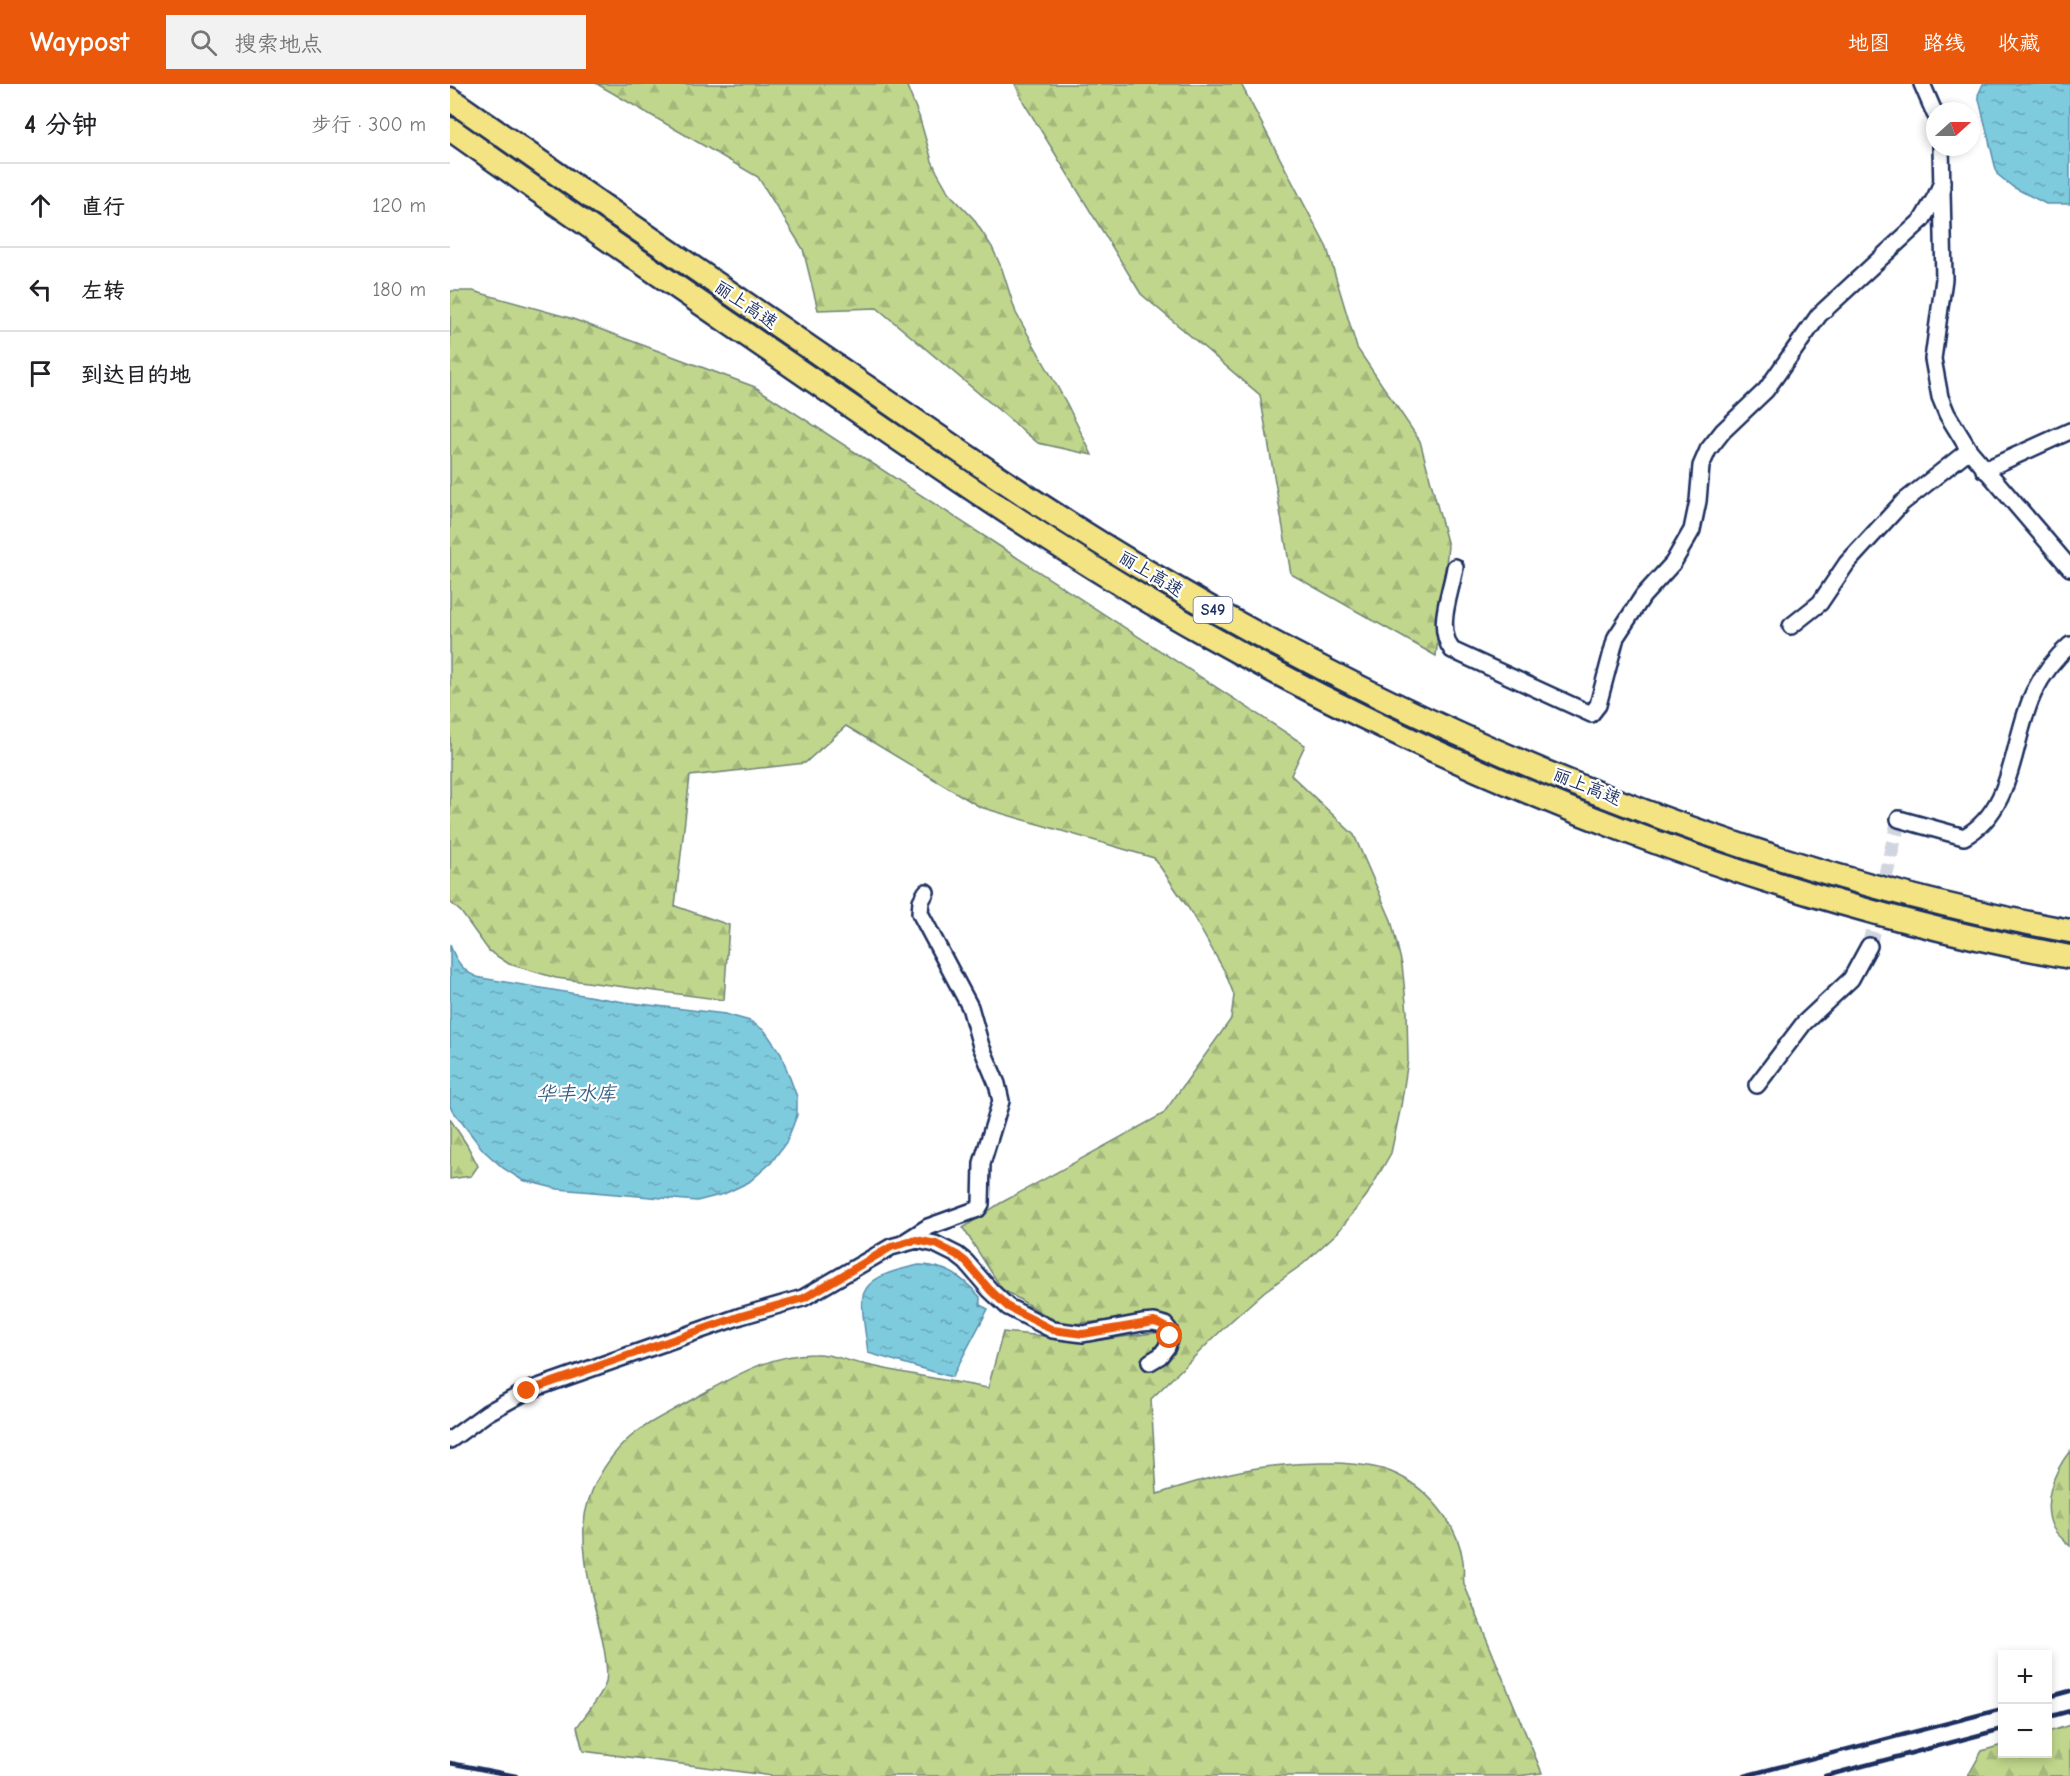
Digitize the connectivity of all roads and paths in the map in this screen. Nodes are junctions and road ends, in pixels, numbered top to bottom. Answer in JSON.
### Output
{"nodes":[{"id":1,"x":1923,"y":84,"type":"edge"},
{"id":2,"x":450,"y":99,"type":"edge"},
{"id":3,"x":1930,"y":102,"type":"edge"},
{"id":4,"x":450,"y":129,"type":"edge"},
{"id":5,"x":1941,"y":156,"type":"edge"},
{"id":6,"x":1942,"y":182,"type":"junction"},
{"id":7,"x":2070,"y":431,"type":"edge"},
{"id":8,"x":1969,"y":450,"type":"junction"},
{"id":9,"x":1984,"y":470,"type":"junction"},
{"id":10,"x":1455,"y":567,"type":"dead end"},
{"id":11,"x":2070,"y":568,"type":"edge"},
{"id":12,"x":1791,"y":626,"type":"dead end"},
{"id":13,"x":2070,"y":645,"type":"edge"},
{"id":14,"x":1899,"y":819,"type":"dead end"},
{"id":15,"x":926,"y":892,"type":"dead end"},
{"id":16,"x":2070,"y":931,"type":"edge"},
{"id":17,"x":1869,"y":946,"type":"tunnel mouth"},
{"id":18,"x":2070,"y":957,"type":"edge"},
{"id":19,"x":1757,"y":1085,"type":"dead end"},
{"id":20,"x":905,"y":1242,"type":"junction"},
{"id":21,"x":1150,"y":1362,"type":"dead end"},
{"id":22,"x":450,"y":1440,"type":"edge"}],
"edges":[{"from":1,"to":3,"type":"street"},
{"from":2,"to":16,"type":"highway","name":"丽上高速","number":"S49"},
{"from":4,"to":18,"type":"highway","name":"丽上高速","number":"S49"},
{"from":5,"to":6,"type":"street"},
{"from":6,"to":8,"type":"street"},
{"from":6,"to":10,"type":"street"},
{"from":7,"to":9,"type":"street"},
{"from":8,"to":9,"type":"street"},
{"from":8,"to":12,"type":"street"},
{"from":9,"to":11,"type":"street"},
{"from":13,"to":14,"type":"street"},
{"from":15,"to":20,"type":"street"},
{"from":17,"to":19,"type":"street"},
{"from":20,"to":21,"type":"street"},
{"from":20,"to":22,"type":"street"}]}
